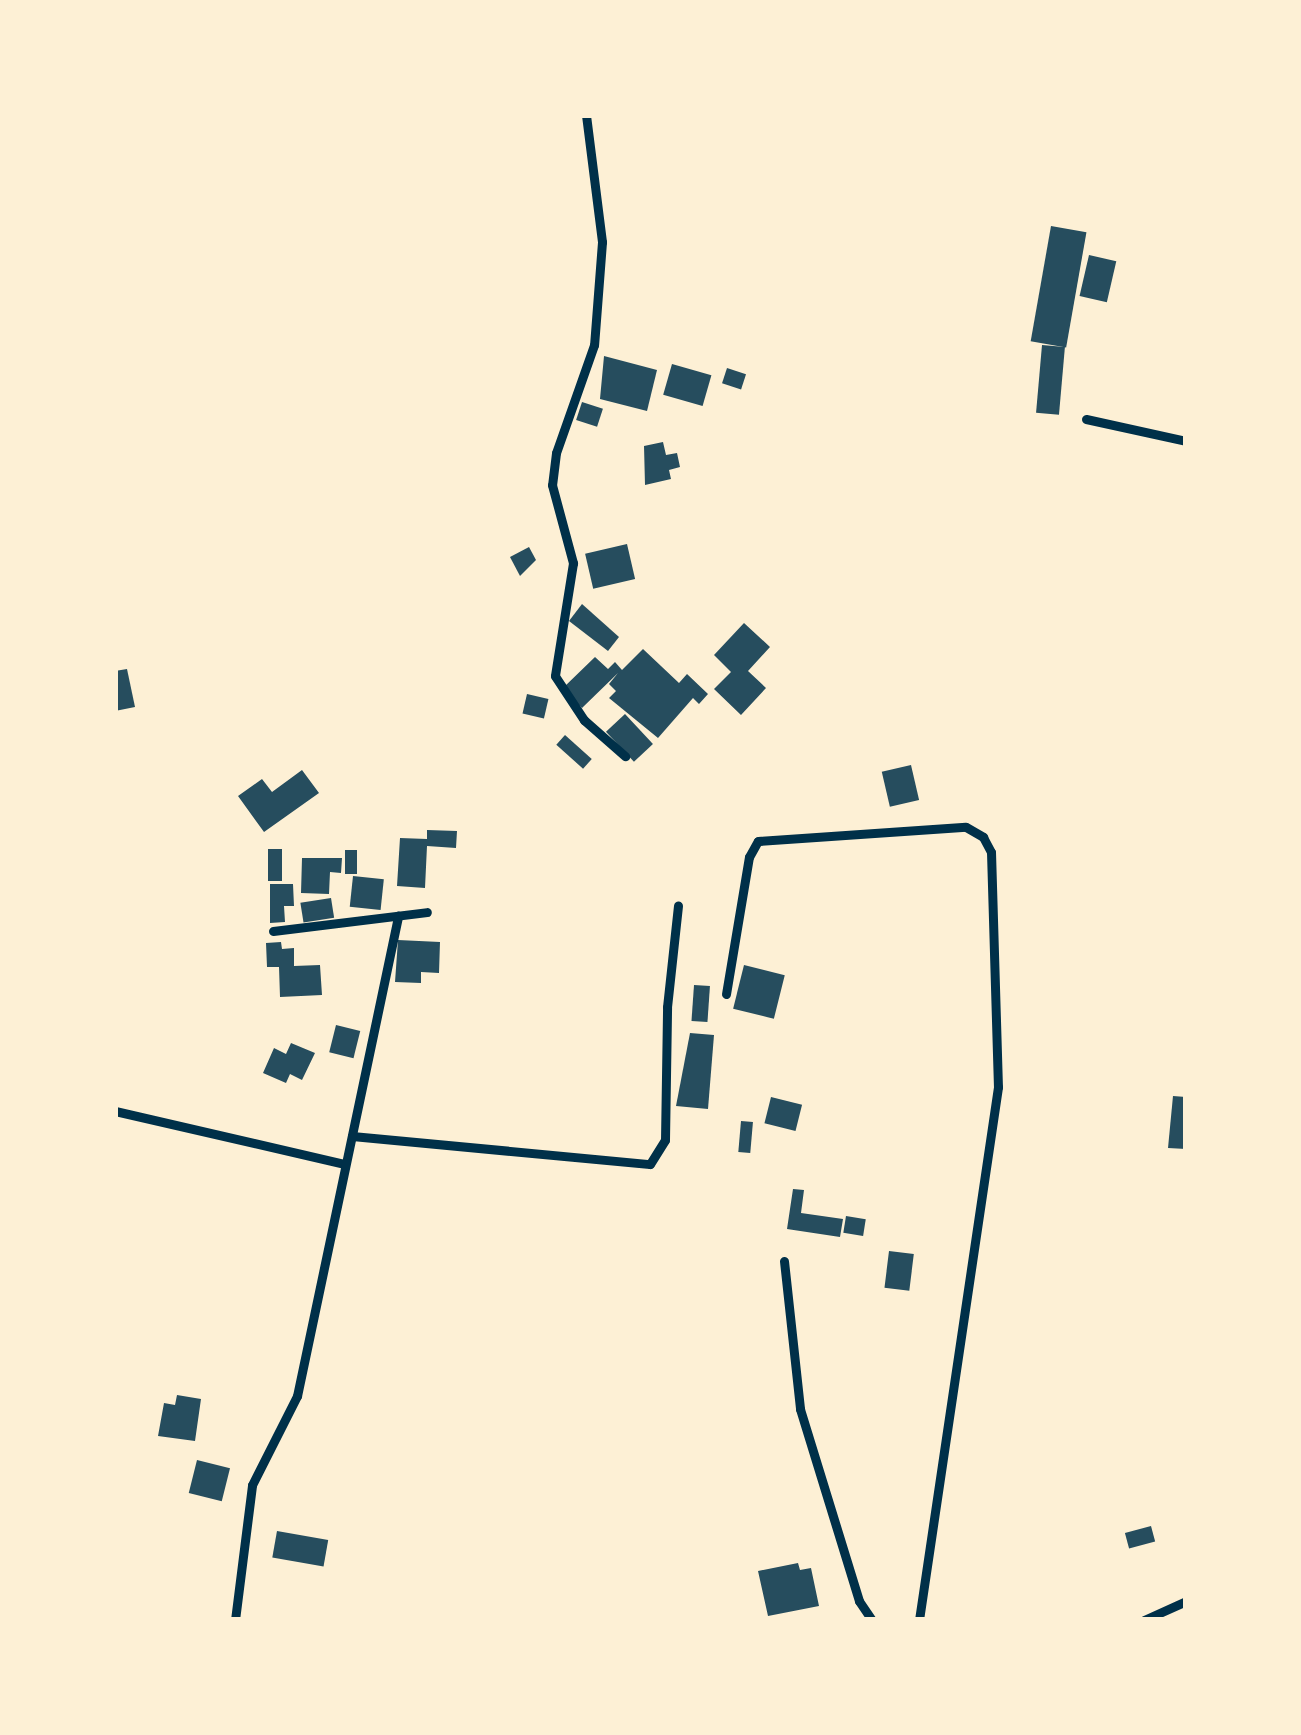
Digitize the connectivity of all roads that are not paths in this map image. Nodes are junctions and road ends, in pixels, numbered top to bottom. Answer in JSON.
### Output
{"nodes":[{"id":1,"x":586,"y":115,"type":"edge"},
{"id":2,"x":1086,"y":419,"type":"dead end"},
{"id":3,"x":1186,"y":441,"type":"edge"},
{"id":4,"x":626,"y":756,"type":"dead end"},
{"id":5,"x":678,"y":906,"type":"dead end"},
{"id":6,"x":427,"y":912,"type":"dead end"},
{"id":7,"x":398,"y":916,"type":"junction"},
{"id":8,"x":273,"y":932,"type":"dead end"},
{"id":9,"x":726,"y":994,"type":"dead end"},
{"id":10,"x":115,"y":1111,"type":"edge"},
{"id":11,"x":352,"y":1136,"type":"junction"},
{"id":12,"x":345,"y":1164,"type":"junction"},
{"id":13,"x":784,"y":1261,"type":"dead end"},
{"id":14,"x":1186,"y":1602,"type":"edge"},
{"id":15,"x":235,"y":1620,"type":"edge"},
{"id":16,"x":872,"y":1620,"type":"edge"},
{"id":17,"x":920,"y":1620,"type":"edge"},
{"id":18,"x":1144,"y":1620,"type":"edge"}],
"edges":[{"from":1,"to":4,"type":"street"},
{"from":2,"to":3,"type":"street"},
{"from":5,"to":11,"type":"street"},
{"from":6,"to":7,"type":"street"},
{"from":7,"to":8,"type":"street"},
{"from":7,"to":11,"type":"street"},
{"from":9,"to":17,"type":"street"},
{"from":10,"to":12,"type":"street"},
{"from":11,"to":12,"type":"street"},
{"from":12,"to":15,"type":"street"},
{"from":13,"to":16,"type":"street"},
{"from":14,"to":18,"type":"street"}]}
